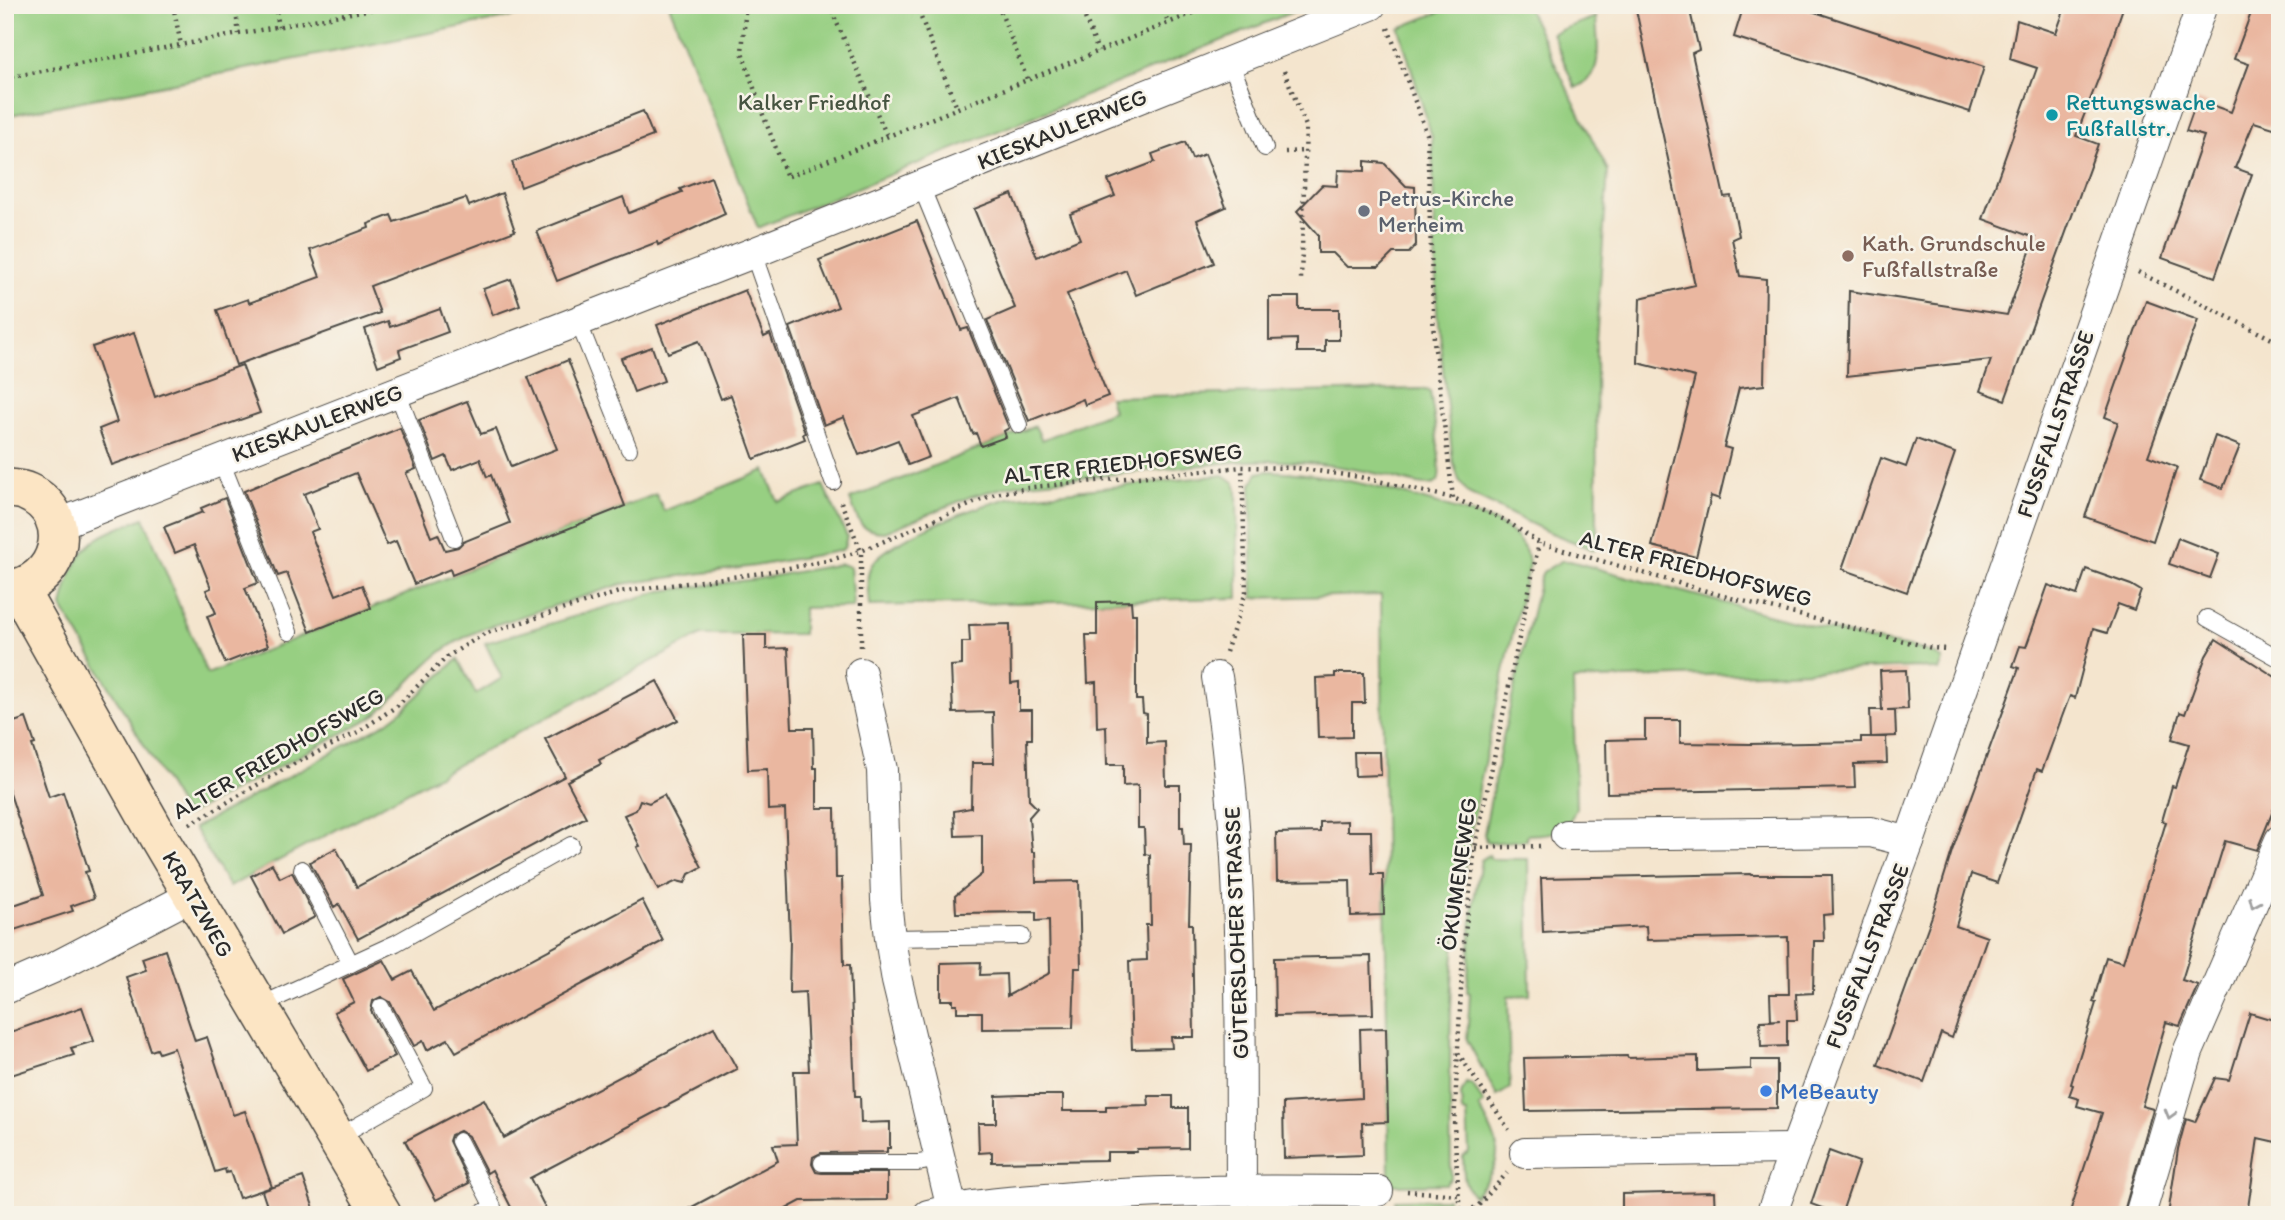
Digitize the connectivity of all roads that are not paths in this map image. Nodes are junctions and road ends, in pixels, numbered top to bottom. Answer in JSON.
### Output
{"nodes":[{"id":1,"x":2202,"y":5,"type":"edge"},
{"id":2,"x":1379,"y":15,"type":"edge"},
{"id":3,"x":1230,"y":62,"type":"junction"},
{"id":4,"x":1265,"y":149,"type":"dead end"},
{"id":5,"x":921,"y":186,"type":"junction"},
{"id":6,"x":753,"y":253,"type":"junction"},
{"id":7,"x":578,"y":321,"type":"junction"},
{"id":8,"x":397,"y":392,"type":"junction"},
{"id":9,"x":1019,"y":425,"type":"dead end"},
{"id":10,"x":629,"y":449,"type":"dead end"},
{"id":11,"x":221,"y":461,"type":"junction"},
{"id":12,"x":833,"y":482,"type":"road end"},
{"id":13,"x":5,"y":488,"type":"edge"},
{"id":14,"x":56,"y":526,"type":"junction"},
{"id":15,"x":454,"y":538,"type":"dead end"},
{"id":16,"x":12,"y":590,"type":"edge"},
{"id":17,"x":2207,"y":618,"type":"dead end"},
{"id":18,"x":289,"y":632,"type":"dead end"},
{"id":19,"x":2280,"y":659,"type":"edge"},
{"id":20,"x":861,"y":673,"type":"road end"},
{"id":21,"x":1217,"y":677,"type":"road end"},
{"id":22,"x":1566,"y":835,"type":"road end"},
{"id":23,"x":2280,"y":840,"type":"edge"},
{"id":24,"x":1909,"y":842,"type":"junction"},
{"id":25,"x":571,"y":845,"type":"dead end"},
{"id":26,"x":302,"y":869,"type":"dead end"},
{"id":27,"x":193,"y":895,"type":"junction"},
{"id":28,"x":1022,"y":936,"type":"dead end"},
{"id":29,"x":890,"y":938,"type":"junction"},
{"id":30,"x":351,"y":964,"type":"junction"},
{"id":31,"x":5,"y":989,"type":"edge"},
{"id":32,"x":257,"y":1007,"type":"junction"},
{"id":33,"x":381,"y":1007,"type":"dead end"},
{"id":34,"x":337,"y":1138,"type":"junction"},
{"id":35,"x":459,"y":1141,"type":"dead end"},
{"id":36,"x":1794,"y":1149,"type":"junction"},
{"id":37,"x":1525,"y":1153,"type":"road end"},
{"id":38,"x":940,"y":1159,"type":"junction"},
{"id":39,"x":822,"y":1163,"type":"dead end"},
{"id":40,"x":1378,"y":1191,"type":"road end"},
{"id":41,"x":1241,"y":1202,"type":"edge"},
{"id":42,"x":495,"y":1211,"type":"edge"},
{"id":43,"x":940,"y":1212,"type":"edge"},
{"id":44,"x":383,"y":1215,"type":"edge"},
{"id":45,"x":478,"y":1215,"type":"edge"},
{"id":46,"x":1771,"y":1215,"type":"edge"},
{"id":47,"x":2140,"y":1215,"type":"edge"}],
"edges":[{"from":1,"to":24,"type":"street","name":"FUSSFALLSTRASSE"},
{"from":2,"to":3,"type":"street","name":"KIESKAULERWEG"},
{"from":3,"to":4,"type":"lane"},
{"from":3,"to":5,"type":"street","name":"KIESKAULERWEG"},
{"from":5,"to":6,"type":"street","name":"KIESKAULERWEG"},
{"from":5,"to":9,"type":"lane"},
{"from":6,"to":7,"type":"street","name":"KIESKAULERWEG"},
{"from":6,"to":12,"type":"lane"},
{"from":7,"to":8,"type":"street","name":"KIESKAULERWEG"},
{"from":7,"to":10,"type":"lane"},
{"from":8,"to":11,"type":"street","name":"KIESKAULERWEG"},
{"from":8,"to":15,"type":"lane"},
{"from":11,"to":14,"type":"street","name":"KIESKAULERWEG"},
{"from":11,"to":18,"type":"lane"},
{"from":13,"to":14,"type":"street"},
{"from":14,"to":16,"type":"street"},
{"from":16,"to":27,"type":"street","name":"KRATZWEG"},
{"from":17,"to":19,"type":"lane"},
{"from":20,"to":29,"type":"street"},
{"from":21,"to":41,"type":"street","name":"GÜTERSLOHER STRASSE"},
{"from":22,"to":24,"type":"street","name":"FUSSFALLSTRASSE"},
{"from":23,"to":47,"type":"street","one_way":true},
{"from":24,"to":36,"type":"street","name":"FUSSFALLSTRASSE"},
{"from":25,"to":30,"type":"lane"},
{"from":26,"to":30,"type":"lane"},
{"from":27,"to":31,"type":"street"},
{"from":27,"to":32,"type":"street","name":"KRATZWEG"},
{"from":28,"to":29,"type":"lane"},
{"from":29,"to":38,"type":"street"},
{"from":30,"to":32,"type":"lane"},
{"from":32,"to":34,"type":"street","name":"KRATZWEG"},
{"from":33,"to":34,"type":"lane"},
{"from":34,"to":44,"type":"street","name":"KRATZWEG"},
{"from":35,"to":42,"type":"lane"},
{"from":36,"to":37,"type":"street"},
{"from":36,"to":46,"type":"street","name":"FUSSFALLSTRASSE"},
{"from":38,"to":39,"type":"lane"},
{"from":38,"to":43,"type":"street"},
{"from":40,"to":41,"type":"street"},
{"from":41,"to":43,"type":"street"},
{"from":42,"to":45,"type":"lane"}]}
